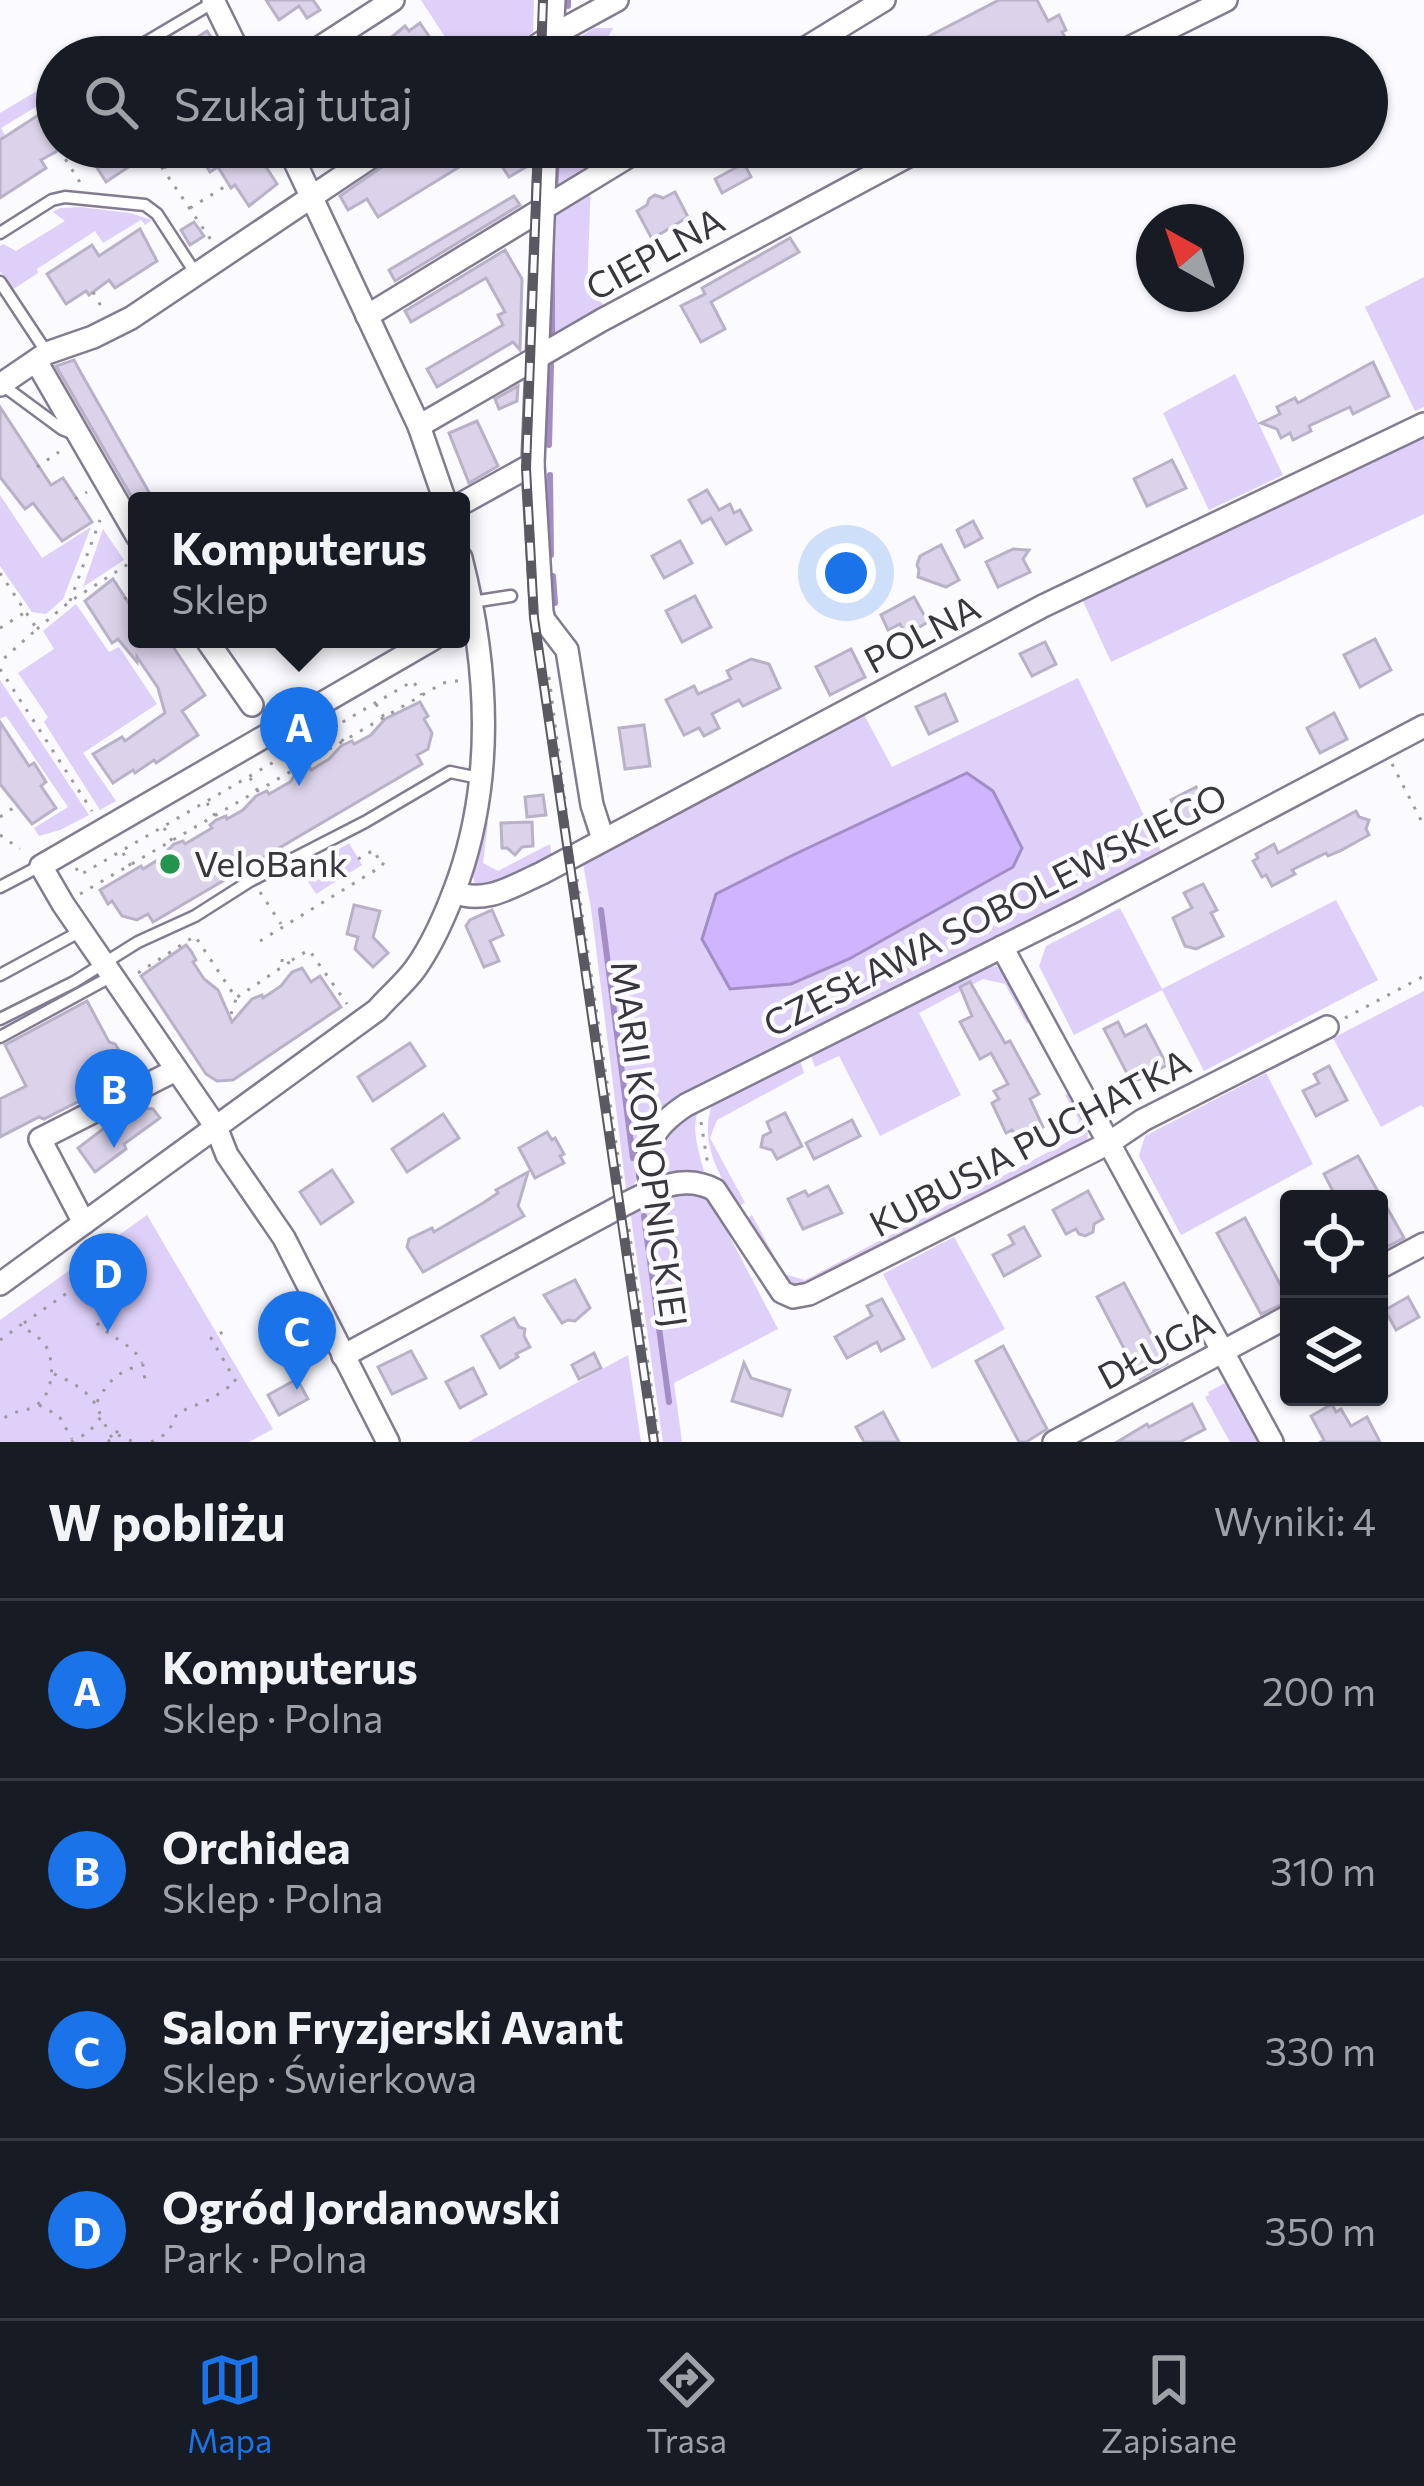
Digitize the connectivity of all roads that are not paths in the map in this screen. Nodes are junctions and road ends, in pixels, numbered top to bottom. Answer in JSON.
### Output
{"nodes":[{"id":1,"x":393,"y":0,"type":"edge"},
{"id":2,"x":554,"y":0,"type":"edge"},
{"id":3,"x":617,"y":0,"type":"edge"},
{"id":4,"x":884,"y":0,"type":"edge"},
{"id":5,"x":1226,"y":0,"type":"edge"},
{"id":6,"x":213,"y":1,"type":"edge"},
{"id":7,"x":156,"y":36,"type":"edge"},
{"id":8,"x":230,"y":36,"type":"edge"},
{"id":9,"x":337,"y":36,"type":"edge"},
{"id":10,"x":552,"y":36,"type":"edge"},
{"id":11,"x":565,"y":36,"type":"edge"},
{"id":12,"x":825,"y":36,"type":"edge"},
{"id":13,"x":1153,"y":36,"type":"edge"},
{"id":14,"x":299,"y":168,"type":"edge"},
{"id":15,"x":354,"y":168,"type":"edge"},
{"id":16,"x":544,"y":168,"type":"edge"},
{"id":17,"x":610,"y":168,"type":"edge"},
{"id":18,"x":886,"y":168,"type":"edge"},
{"id":19,"x":314,"y":198,"type":"junction"},
{"id":20,"x":541,"y":210,"type":"junction"},
{"id":21,"x":0,"y":233,"type":"edge"},
{"id":22,"x":196,"y":274,"type":"junction"},
{"id":23,"x":0,"y":282,"type":"edge"},
{"id":24,"x":368,"y":316,"type":"junction"},
{"id":25,"x":42,"y":357,"type":"junction"},
{"id":26,"x":536,"y":360,"type":"junction"},
{"id":27,"x":1,"y":384,"type":"edge"},
{"id":28,"x":1424,"y":424,"type":"edge"},
{"id":29,"x":419,"y":426,"type":"junction"},
{"id":30,"x":78,"y":434,"type":"junction"},
{"id":31,"x":543,"y":459,"type":"junction"},
{"id":32,"x":443,"y":492,"type":"edge"},
{"id":33,"x":470,"y":499,"type":"edge"},
{"id":34,"x":128,"y":520,"type":"edge"},
{"id":35,"x":470,"y":594,"type":"edge"},
{"id":36,"x":511,"y":596,"type":"dead end"},
{"id":37,"x":472,"y":602,"type":"junction"},
{"id":38,"x":470,"y":618,"type":"edge"},
{"id":39,"x":470,"y":644,"type":"edge"},
{"id":40,"x":212,"y":648,"type":"edge"},
{"id":41,"x":417,"y":648,"type":"edge"},
{"id":42,"x":251,"y":705,"type":"dead end"},
{"id":43,"x":1424,"y":726,"type":"edge"},
{"id":44,"x":483,"y":779,"type":"junction"},
{"id":45,"x":603,"y":839,"type":"junction"},
{"id":46,"x":41,"y":866,"type":"junction"},
{"id":47,"x":0,"y":887,"type":"edge"},
{"id":48,"x":454,"y":892,"type":"junction"},
{"id":49,"x":81,"y":931,"type":"junction"},
{"id":50,"x":1002,"y":947,"type":"junction"},
{"id":51,"x":115,"y":972,"type":"junction"},
{"id":52,"x":0,"y":975,"type":"edge"},
{"id":53,"x":0,"y":1019,"type":"edge"},
{"id":54,"x":1327,"y":1027,"type":"road end"},
{"id":55,"x":0,"y":1036,"type":"edge"},
{"id":56,"x":176,"y":1070,"type":"junction"},
{"id":57,"x":215,"y":1127,"type":"junction"},
{"id":58,"x":1108,"y":1143,"type":"junction"},
{"id":59,"x":652,"y":1190,"type":"junction"},
{"id":60,"x":83,"y":1223,"type":"junction"},
{"id":61,"x":1424,"y":1244,"type":"edge"},
{"id":62,"x":1388,"y":1263,"type":"edge"},
{"id":63,"x":0,"y":1284,"type":"edge"},
{"id":64,"x":1280,"y":1321,"type":"edge"},
{"id":65,"x":1222,"y":1352,"type":"junction"},
{"id":66,"x":343,"y":1356,"type":"junction"},
{"id":67,"x":388,"y":1442,"type":"edge"},
{"id":68,"x":1054,"y":1442,"type":"edge"},
{"id":69,"x":1272,"y":1442,"type":"edge"}],
"edges":[{"from":1,"to":9,"type":"street"},
{"from":2,"to":10,"type":"street"},
{"from":3,"to":11,"type":"street"},
{"from":4,"to":12,"type":"street"},
{"from":5,"to":13,"type":"street"},
{"from":6,"to":7,"type":"lane"},
{"from":6,"to":8,"type":"street"},
{"from":14,"to":19,"type":"street"},
{"from":15,"to":19,"type":"street"},
{"from":16,"to":20,"type":"street"},
{"from":17,"to":20,"type":"street"},
{"from":18,"to":26,"type":"street","name":"CIEPLNA"},
{"from":19,"to":22,"type":"street"},
{"from":19,"to":24,"type":"street"},
{"from":20,"to":24,"type":"street"},
{"from":20,"to":26,"type":"street"},
{"from":21,"to":22,"type":"lane"},
{"from":22,"to":25,"type":"street"},
{"from":23,"to":25,"type":"lane"},
{"from":24,"to":29,"type":"street"},
{"from":25,"to":27,"type":"street"},
{"from":25,"to":30,"type":"street"},
{"from":26,"to":29,"type":"street","name":"CIEPLNA"},
{"from":26,"to":31,"type":"street"},
{"from":27,"to":30,"type":"lane"},
{"from":28,"to":45,"type":"street","name":"POLNA"},
{"from":29,"to":32,"type":"street"},
{"from":30,"to":34,"type":"street"},
{"from":31,"to":33,"type":"street"},
{"from":31,"to":45,"type":"street"},
{"from":35,"to":37,"type":"street"},
{"from":36,"to":37,"type":"lane"},
{"from":37,"to":38,"type":"street"},
{"from":39,"to":44,"type":"street"},
{"from":40,"to":42,"type":"street"},
{"from":41,"to":46,"type":"street"},
{"from":43,"to":50,"type":"street","name":"CZESŁAWA SOBOLEWSKIEGO"},
{"from":44,"to":48,"type":"street"},
{"from":44,"to":51,"type":"lane"},
{"from":45,"to":48,"type":"street","name":"POLNA"},
{"from":46,"to":47,"type":"lane"},
{"from":46,"to":49,"type":"street"},
{"from":48,"to":57,"type":"street"},
{"from":49,"to":51,"type":"street"},
{"from":49,"to":52,"type":"lane"},
{"from":50,"to":58,"type":"street"},
{"from":50,"to":59,"type":"street","name":"CZESŁAWA SOBOLEWSKIEGO"},
{"from":51,"to":53,"type":"lane"},
{"from":51,"to":55,"type":"lane"},
{"from":51,"to":56,"type":"street"},
{"from":54,"to":58,"type":"street","name":"KUBUSIA PUCHATKA"},
{"from":56,"to":57,"type":"street"},
{"from":56,"to":60,"type":"street"},
{"from":57,"to":60,"type":"street"},
{"from":57,"to":66,"type":"street"},
{"from":58,"to":59,"type":"street","name":"KUBUSIA PUCHATKA"},
{"from":58,"to":65,"type":"street"},
{"from":59,"to":66,"type":"street"},
{"from":60,"to":63,"type":"street"},
{"from":61,"to":62,"type":"street"},
{"from":64,"to":65,"type":"street","name":"DŁUGA"},
{"from":65,"to":68,"type":"street","name":"DŁUGA"},
{"from":65,"to":69,"type":"street"},
{"from":66,"to":67,"type":"street"}]}
